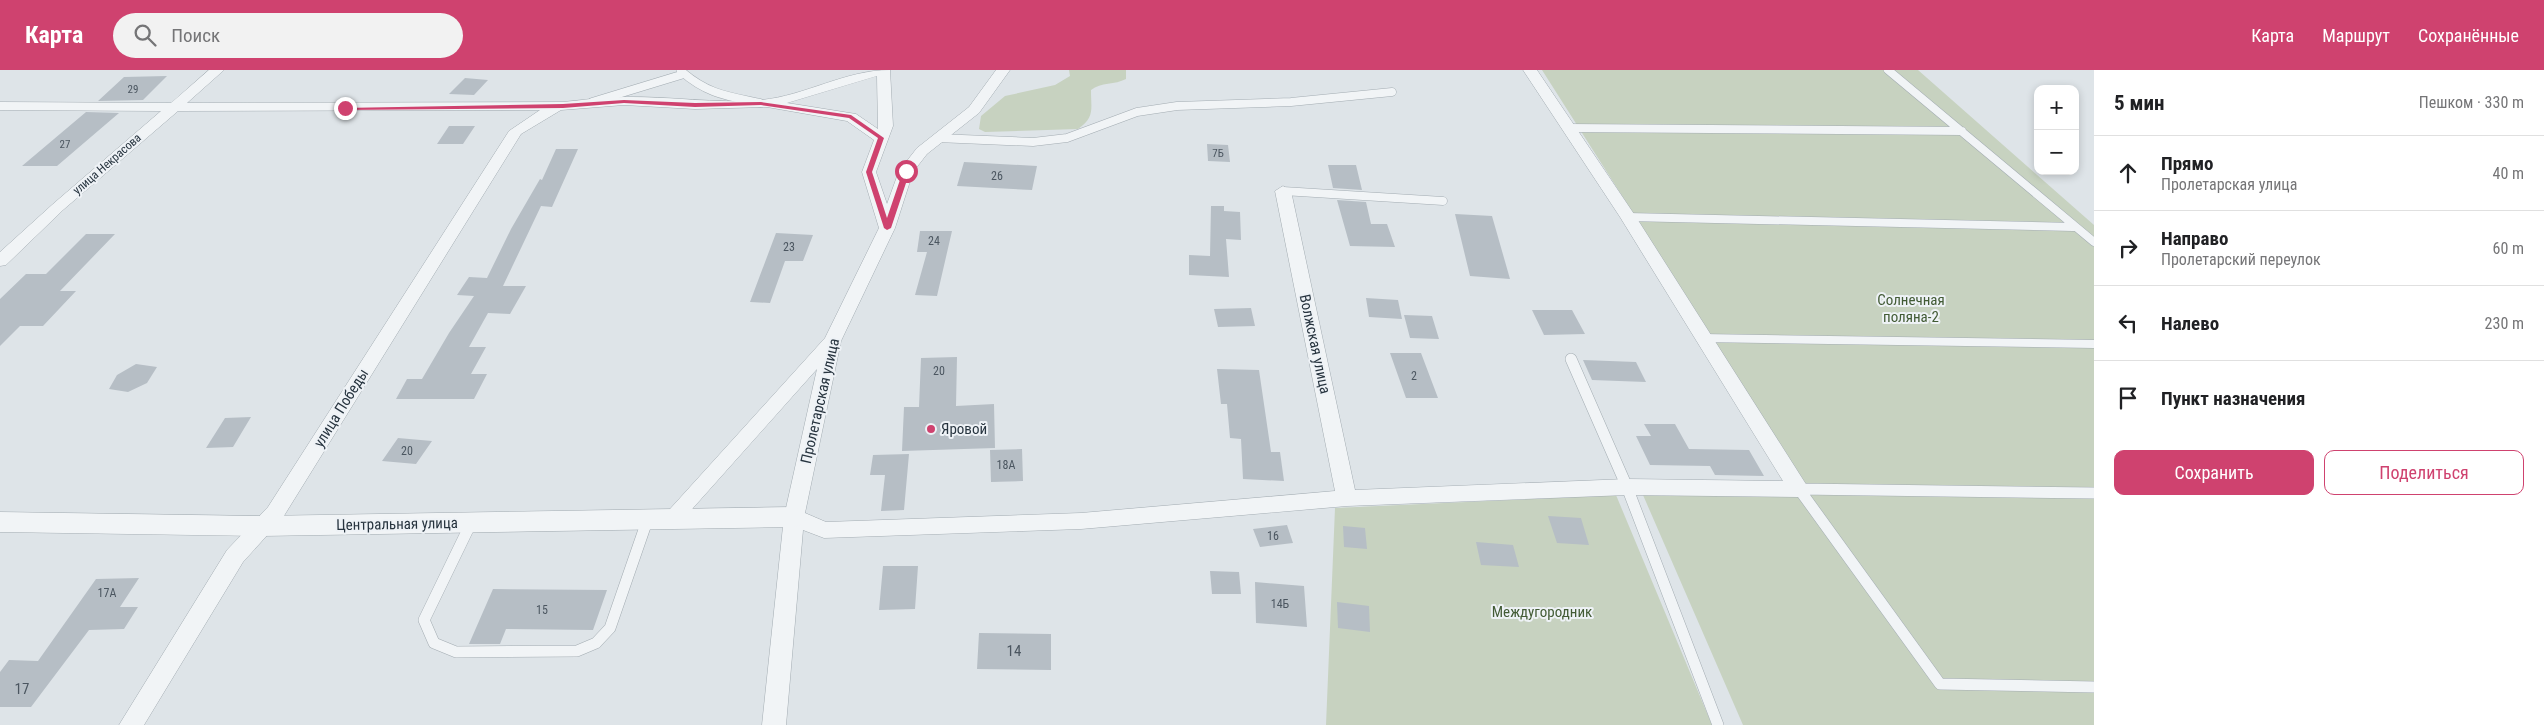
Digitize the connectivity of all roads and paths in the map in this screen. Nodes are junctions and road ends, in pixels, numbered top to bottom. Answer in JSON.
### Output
{"nodes":[{"id":1,"x":217,"y":70,"type":"edge"},
{"id":2,"x":882,"y":70,"type":"edge"},
{"id":3,"x":1003,"y":70,"type":"edge"},
{"id":4,"x":1530,"y":70,"type":"edge"},
{"id":5,"x":1888,"y":70,"type":"edge"},
{"id":6,"x":682,"y":72,"type":"edge"},
{"id":7,"x":1392,"y":92,"type":"dead end"},
{"id":8,"x":589,"y":103,"type":"junction"},
{"id":9,"x":761,"y":104,"type":"junction"},
{"id":10,"x":0,"y":106,"type":"edge"},
{"id":11,"x":563,"y":106,"type":"junction"},
{"id":12,"x":173,"y":108,"type":"junction"},
{"id":13,"x":1568,"y":128,"type":"junction"},
{"id":14,"x":1962,"y":131,"type":"junction"},
{"id":15,"x":881,"y":138,"type":"junction"},
{"id":16,"x":937,"y":138,"type":"junction"},
{"id":17,"x":1282,"y":191,"type":"joint"},
{"id":18,"x":1443,"y":201,"type":"dead end"},
{"id":19,"x":1628,"y":217,"type":"junction"},
{"id":20,"x":2073,"y":227,"type":"junction"},
{"id":21,"x":887,"y":228,"type":"junction"},
{"id":22,"x":2094,"y":242,"type":"edge"},
{"id":23,"x":0,"y":261,"type":"edge"},
{"id":24,"x":1702,"y":338,"type":"junction"},
{"id":25,"x":832,"y":341,"type":"junction"},
{"id":26,"x":2094,"y":344,"type":"edge"},
{"id":27,"x":1571,"y":359,"type":"dead end"},
{"id":28,"x":1627,"y":487,"type":"junction"},
{"id":29,"x":1799,"y":489,"type":"junction"},
{"id":30,"x":2094,"y":493,"type":"edge"},
{"id":31,"x":1347,"y":498,"type":"junction"},
{"id":32,"x":794,"y":517,"type":"junction"},
{"id":33,"x":659,"y":520,"type":"junction"},
{"id":34,"x":0,"y":522,"type":"edge"},
{"id":35,"x":471,"y":523,"type":"junction"},
{"id":36,"x":262,"y":526,"type":"junction"},
{"id":37,"x":2094,"y":687,"type":"edge"},
{"id":38,"x":131,"y":725,"type":"edge"},
{"id":39,"x":774,"y":725,"type":"edge"},
{"id":40,"x":1718,"y":725,"type":"edge"}],
"edges":[{"from":1,"to":12,"type":"street","name":"улица Некрасова"},
{"from":2,"to":9,"type":"street"},
{"from":2,"to":15,"type":"street"},
{"from":3,"to":16,"type":"street","name":"Пролетарская улица"},
{"from":4,"to":13,"type":"street"},
{"from":5,"to":14,"type":"lane"},
{"from":6,"to":8,"type":"lane"},
{"from":6,"to":9,"type":"lane"},
{"from":7,"to":16,"type":"lane"},
{"from":8,"to":9,"type":"street"},
{"from":8,"to":11,"type":"street"},
{"from":9,"to":15,"type":"street"},
{"from":10,"to":12,"type":"street"},
{"from":11,"to":12,"type":"street"},
{"from":11,"to":36,"type":"street","name":"улица Победы"},
{"from":12,"to":23,"type":"street","name":"улица Некрасова"},
{"from":13,"to":14,"type":"lane"},
{"from":13,"to":19,"type":"street"},
{"from":14,"to":20,"type":"lane"},
{"from":15,"to":21,"type":"street"},
{"from":16,"to":21,"type":"street","name":"Пролетарская улица"},
{"from":17,"to":18,"type":"lane"},
{"from":17,"to":31,"type":"street","name":"Волжская улица"},
{"from":19,"to":20,"type":"lane"},
{"from":19,"to":24,"type":"street"},
{"from":20,"to":22,"type":"lane"},
{"from":21,"to":25,"type":"street","name":"Пролетарская улица"},
{"from":24,"to":26,"type":"lane"},
{"from":24,"to":29,"type":"street"},
{"from":25,"to":32,"type":"street","name":"Пролетарская улица"},
{"from":25,"to":33,"type":"street"},
{"from":27,"to":28,"type":"lane"},
{"from":28,"to":29,"type":"street"},
{"from":28,"to":31,"type":"street"},
{"from":28,"to":40,"type":"lane"},
{"from":29,"to":30,"type":"lane"},
{"from":29,"to":37,"type":"lane"},
{"from":31,"to":32,"type":"street"},
{"from":32,"to":33,"type":"street","name":"Центральная улица"},
{"from":32,"to":39,"type":"street","name":"Пролетарская улица"},
{"from":33,"to":35,"type":"street","name":"Центральная улица"},
{"from":33,"to":35,"type":"lane"},
{"from":34,"to":36,"type":"street","name":"Центральная улица"},
{"from":35,"to":36,"type":"street","name":"Центральная улица"},
{"from":36,"to":38,"type":"street","name":"улица Победы"}]}
